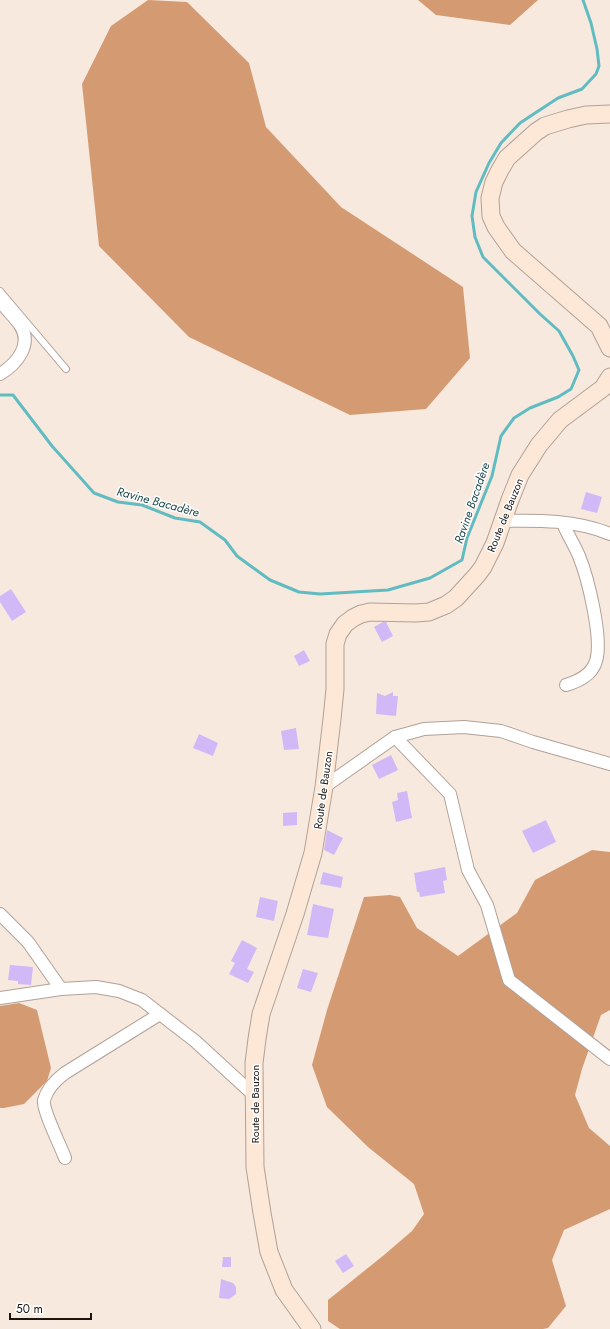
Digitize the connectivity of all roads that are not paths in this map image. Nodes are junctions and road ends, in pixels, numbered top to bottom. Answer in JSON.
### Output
{"nodes":[{"id":1,"x":610,"y":114,"type":"edge"},
{"id":2,"x":0,"y":291,"type":"edge"},
{"id":3,"x":0,"y":300,"type":"edge"},
{"id":4,"x":610,"y":348,"type":"edge"},
{"id":5,"x":66,"y":369,"type":"dead end"},
{"id":6,"x":0,"y":374,"type":"edge"},
{"id":7,"x":610,"y":377,"type":"edge"},
{"id":8,"x":503,"y":521,"type":"junction"},
{"id":9,"x":563,"y":523,"type":"junction"},
{"id":10,"x":610,"y":534,"type":"edge"},
{"id":11,"x":566,"y":685,"type":"dead end"},
{"id":12,"x":395,"y":737,"type":"junction"},
{"id":13,"x":610,"y":764,"type":"edge"},
{"id":14,"x":324,"y":788,"type":"junction"},
{"id":15,"x":0,"y":914,"type":"edge"},
{"id":16,"x":61,"y":989,"type":"junction"},
{"id":17,"x":0,"y":998,"type":"edge"},
{"id":18,"x":160,"y":1014,"type":"junction"},
{"id":19,"x":610,"y":1060,"type":"edge"},
{"id":20,"x":255,"y":1096,"type":"junction"},
{"id":21,"x":65,"y":1158,"type":"dead end"},
{"id":22,"x":312,"y":1329,"type":"edge"}],
"edges":[{"from":1,"to":4,"type":"street"},
{"from":2,"to":5,"type":"lane"},
{"from":3,"to":6,"type":"street"},
{"from":7,"to":8,"type":"street","name":"Route de Bauzon"},
{"from":8,"to":9,"type":"street"},
{"from":8,"to":14,"type":"street","name":"Route de Bauzon"},
{"from":9,"to":10,"type":"street"},
{"from":9,"to":11,"type":"street"},
{"from":12,"to":13,"type":"street"},
{"from":12,"to":14,"type":"street"},
{"from":12,"to":19,"type":"street"},
{"from":14,"to":20,"type":"street","name":"Route de Bauzon"},
{"from":15,"to":16,"type":"street"},
{"from":16,"to":17,"type":"street"},
{"from":16,"to":18,"type":"street"},
{"from":18,"to":20,"type":"street"},
{"from":18,"to":21,"type":"street"},
{"from":20,"to":22,"type":"street","name":"Route de Bauzon"}]}
